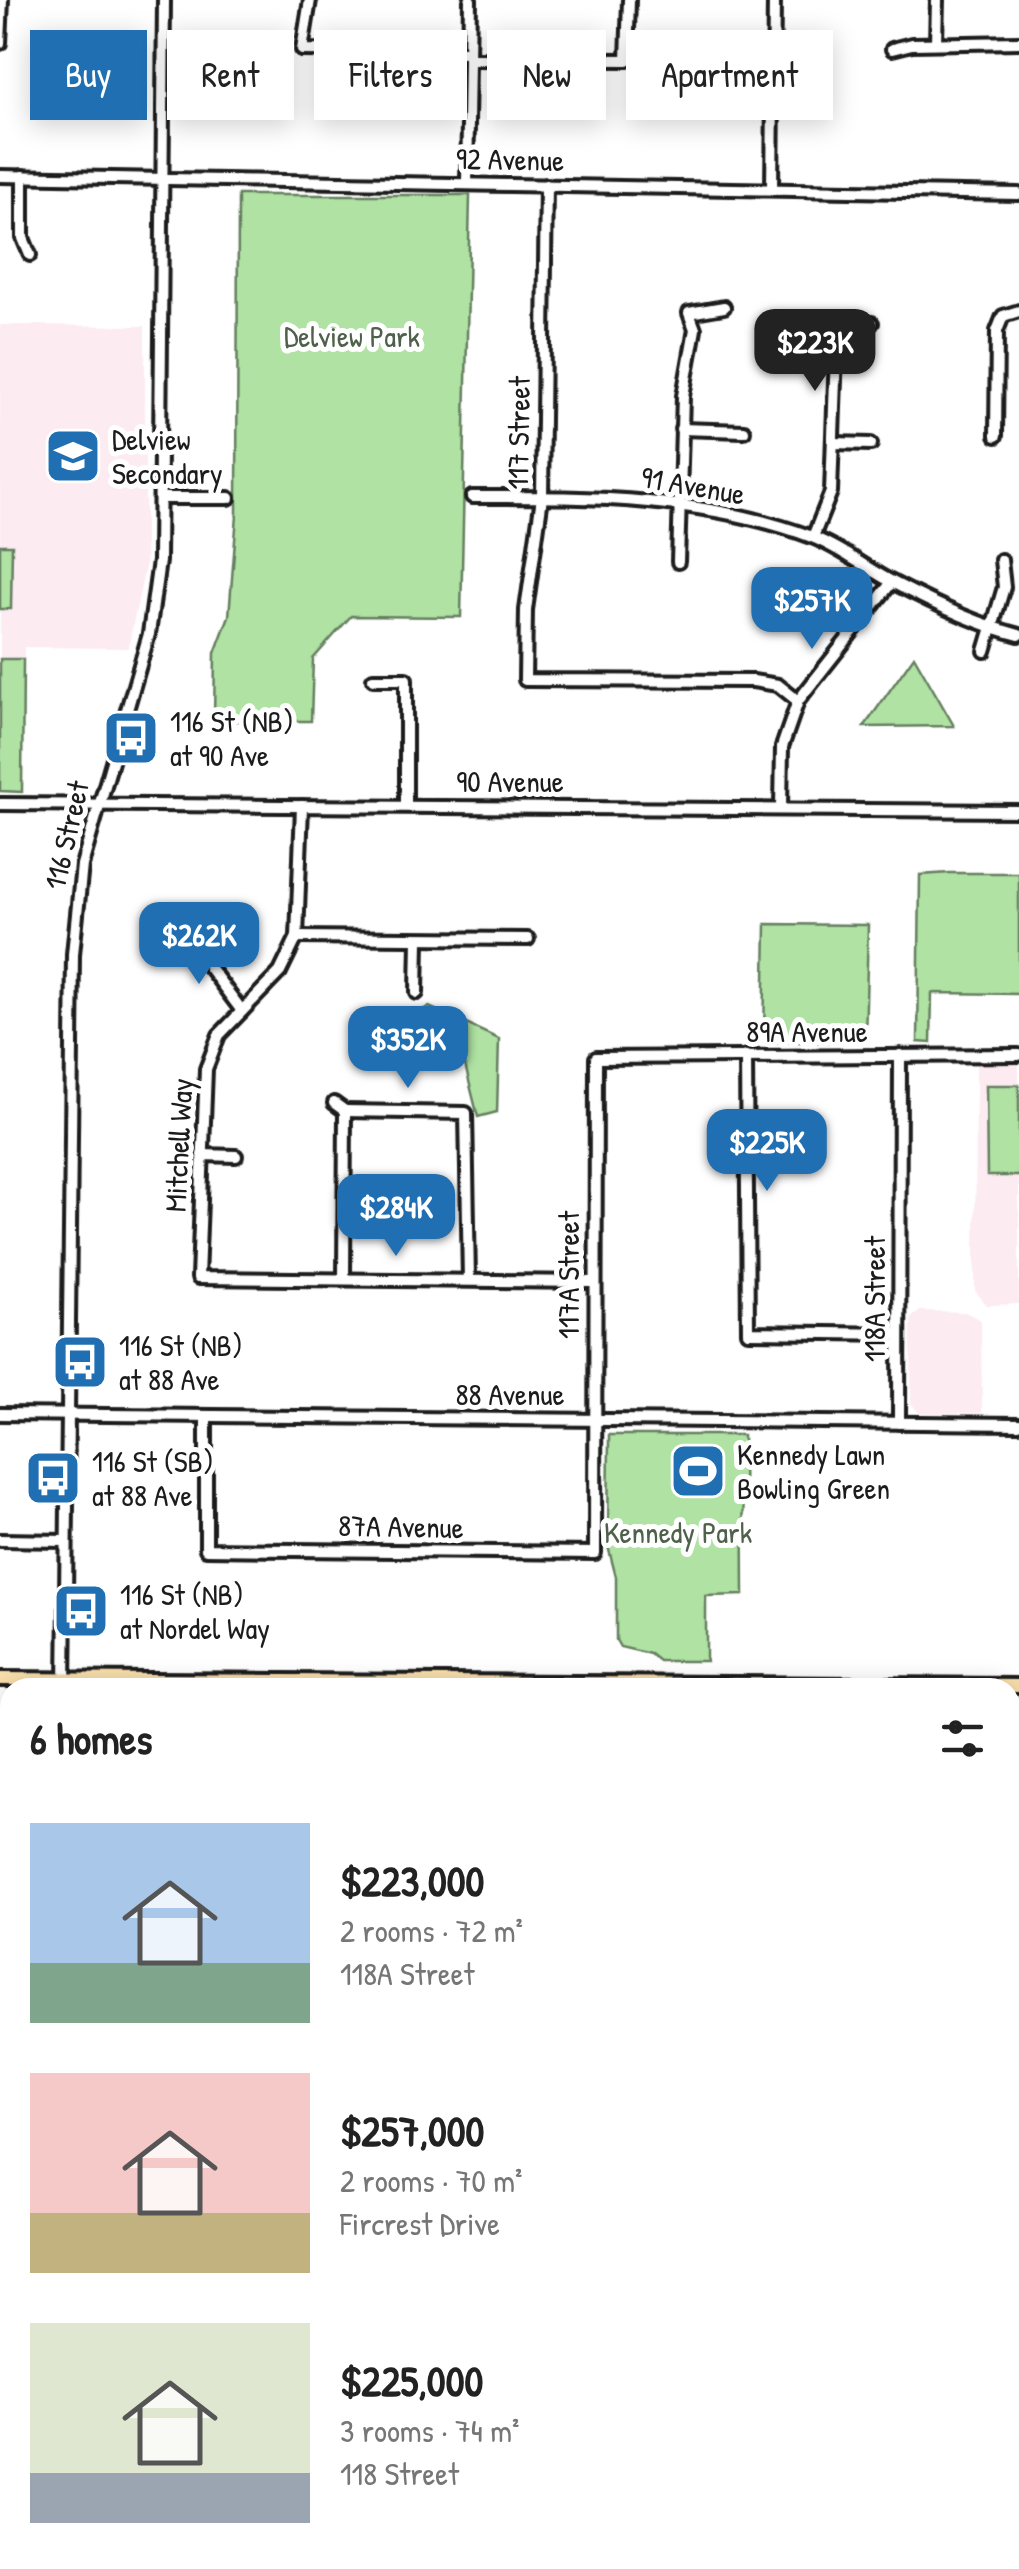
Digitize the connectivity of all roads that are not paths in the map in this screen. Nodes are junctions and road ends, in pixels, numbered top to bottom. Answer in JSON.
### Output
{"nodes":[{"id":1,"x":2,"y":0,"type":"edge"},
{"id":2,"x":164,"y":0,"type":"edge"},
{"id":3,"x":310,"y":0,"type":"edge"},
{"id":4,"x":470,"y":0,"type":"edge"},
{"id":5,"x":629,"y":0,"type":"edge"},
{"id":6,"x":774,"y":0,"type":"edge"},
{"id":7,"x":937,"y":0,"type":"edge"},
{"id":8,"x":1019,"y":42,"type":"edge"},
{"id":9,"x":1,"y":43,"type":"edge"},
{"id":10,"x":936,"y":43,"type":"junction"},
{"id":11,"x":892,"y":50,"type":"dead end"},
{"id":12,"x":470,"y":55,"type":"junction"},
{"id":13,"x":0,"y":176,"type":"edge"},
{"id":14,"x":24,"y":176,"type":"junction"},
{"id":15,"x":162,"y":178,"type":"junction"},
{"id":16,"x":468,"y":184,"type":"junction"},
{"id":17,"x":546,"y":185,"type":"junction"},
{"id":18,"x":772,"y":189,"type":"junction"},
{"id":19,"x":1019,"y":194,"type":"edge"},
{"id":20,"x":30,"y":255,"type":"dead end"},
{"id":21,"x":724,"y":307,"type":"dead end"},
{"id":22,"x":1019,"y":310,"type":"edge"},
{"id":23,"x":872,"y":323,"type":"dead end"},
{"id":24,"x":681,"y":428,"type":"junction"},
{"id":25,"x":744,"y":431,"type":"dead end"},
{"id":26,"x":996,"y":436,"type":"dead end"},
{"id":27,"x":833,"y":443,"type":"junction"},
{"id":28,"x":872,"y":444,"type":"dead end"},
{"id":29,"x":472,"y":497,"type":"dead end"},
{"id":30,"x":542,"y":497,"type":"junction"},
{"id":31,"x":161,"y":498,"type":"junction"},
{"id":32,"x":229,"y":498,"type":"dead end"},
{"id":33,"x":680,"y":505,"type":"junction"},
{"id":34,"x":813,"y":537,"type":"junction"},
{"id":35,"x":1001,"y":560,"type":"dead end"},
{"id":36,"x":678,"y":562,"type":"dead end"},
{"id":37,"x":892,"y":582,"type":"junction"},
{"id":38,"x":993,"y":629,"type":"junction"},
{"id":39,"x":1019,"y":635,"type":"edge"},
{"id":40,"x":985,"y":651,"type":"dead end"},
{"id":41,"x":373,"y":679,"type":"dead end"},
{"id":42,"x":798,"y":701,"type":"junction"},
{"id":43,"x":0,"y":804,"type":"edge"},
{"id":44,"x":96,"y":805,"type":"junction"},
{"id":45,"x":302,"y":806,"type":"junction"},
{"id":46,"x":406,"y":806,"type":"junction"},
{"id":47,"x":781,"y":808,"type":"junction"},
{"id":48,"x":1019,"y":811,"type":"edge"},
{"id":49,"x":297,"y":938,"type":"junction"},
{"id":50,"x":418,"y":938,"type":"junction"},
{"id":51,"x":528,"y":940,"type":"dead end"},
{"id":52,"x":205,"y":943,"type":"dead end"},
{"id":53,"x":418,"y":993,"type":"dead end"},
{"id":54,"x":242,"y":1011,"type":"junction"},
{"id":55,"x":746,"y":1056,"type":"junction"},
{"id":56,"x":900,"y":1056,"type":"junction"},
{"id":57,"x":1019,"y":1056,"type":"edge"},
{"id":58,"x":596,"y":1058,"type":"joint"},
{"id":59,"x":334,"y":1103,"type":"dead end"},
{"id":60,"x":345,"y":1112,"type":"junction"},
{"id":61,"x":202,"y":1155,"type":"junction"},
{"id":62,"x":236,"y":1156,"type":"dead end"},
{"id":63,"x":344,"y":1279,"type":"junction"},
{"id":64,"x":469,"y":1280,"type":"junction"},
{"id":65,"x":594,"y":1282,"type":"junction"},
{"id":66,"x":899,"y":1334,"type":"junction"},
{"id":67,"x":0,"y":1414,"type":"edge"},
{"id":68,"x":67,"y":1414,"type":"junction"},
{"id":69,"x":206,"y":1416,"type":"junction"},
{"id":70,"x":593,"y":1420,"type":"junction"},
{"id":71,"x":899,"y":1423,"type":"junction"},
{"id":72,"x":1019,"y":1424,"type":"edge"},
{"id":73,"x":0,"y":1540,"type":"edge"},
{"id":74,"x":66,"y":1541,"type":"junction"},
{"id":75,"x":595,"y":1553,"type":"joint"},
{"id":76,"x":65,"y":1678,"type":"edge"}],
"edges":[{"from":1,"to":9,"type":"street"},
{"from":2,"to":15,"type":"street","name":"116 Street"},
{"from":3,"to":12,"type":"street"},
{"from":4,"to":12,"type":"street"},
{"from":5,"to":12,"type":"street"},
{"from":6,"to":18,"type":"street"},
{"from":7,"to":10,"type":"street"},
{"from":8,"to":10,"type":"street"},
{"from":10,"to":11,"type":"street"},
{"from":12,"to":16,"type":"street"},
{"from":13,"to":14,"type":"street","name":"92 Avenue"},
{"from":14,"to":15,"type":"street","name":"92 Avenue"},
{"from":14,"to":20,"type":"street"},
{"from":15,"to":16,"type":"street","name":"92 Avenue"},
{"from":15,"to":31,"type":"street","name":"116 Street"},
{"from":16,"to":17,"type":"street","name":"92 Avenue"},
{"from":17,"to":18,"type":"street","name":"92 Avenue"},
{"from":17,"to":30,"type":"street","name":"117 Street"},
{"from":18,"to":19,"type":"street","name":"92 Avenue"},
{"from":21,"to":24,"type":"street"},
{"from":22,"to":26,"type":"street"},
{"from":23,"to":27,"type":"street"},
{"from":24,"to":25,"type":"street"},
{"from":24,"to":33,"type":"street"},
{"from":27,"to":28,"type":"street"},
{"from":27,"to":34,"type":"street"},
{"from":29,"to":30,"type":"street","name":"91 Avenue"},
{"from":30,"to":33,"type":"street","name":"91 Avenue"},
{"from":30,"to":42,"type":"street","name":"117 Street"},
{"from":31,"to":32,"type":"street"},
{"from":31,"to":44,"type":"street","name":"116 Street"},
{"from":33,"to":34,"type":"street","name":"91 Avenue"},
{"from":33,"to":36,"type":"street"},
{"from":34,"to":37,"type":"street","name":"91 Avenue"},
{"from":35,"to":38,"type":"street"},
{"from":37,"to":38,"type":"street","name":"91 Avenue"},
{"from":37,"to":42,"type":"street"},
{"from":38,"to":39,"type":"street","name":"91 Avenue"},
{"from":38,"to":40,"type":"street"},
{"from":41,"to":46,"type":"street"},
{"from":42,"to":47,"type":"street"},
{"from":43,"to":44,"type":"street","name":"90 Avenue"},
{"from":44,"to":45,"type":"street","name":"90 Avenue"},
{"from":44,"to":68,"type":"street","name":"116 Street"},
{"from":45,"to":46,"type":"street","name":"90 Avenue"},
{"from":45,"to":49,"type":"street","name":"Mitchell Way"},
{"from":46,"to":47,"type":"street","name":"90 Avenue"},
{"from":47,"to":48,"type":"street","name":"90 Avenue"},
{"from":49,"to":50,"type":"street"},
{"from":49,"to":54,"type":"street","name":"Mitchell Way"},
{"from":50,"to":51,"type":"street"},
{"from":50,"to":53,"type":"street"},
{"from":52,"to":54,"type":"street"},
{"from":54,"to":61,"type":"street","name":"Mitchell Way"},
{"from":55,"to":56,"type":"street","name":"89A Avenue"},
{"from":55,"to":58,"type":"street","name":"89A Avenue"},
{"from":55,"to":66,"type":"street"},
{"from":56,"to":57,"type":"street","name":"89A Avenue"},
{"from":56,"to":66,"type":"street","name":"118A Street"},
{"from":58,"to":65,"type":"street","name":"117A Street"},
{"from":59,"to":60,"type":"street"},
{"from":60,"to":63,"type":"street"},
{"from":60,"to":64,"type":"street"},
{"from":61,"to":62,"type":"street"},
{"from":61,"to":63,"type":"street","name":"Mitchell Way"},
{"from":63,"to":64,"type":"street"},
{"from":64,"to":65,"type":"street"},
{"from":65,"to":70,"type":"street","name":"117A Street"},
{"from":66,"to":71,"type":"street","name":"118A Street"},
{"from":67,"to":68,"type":"street","name":"88 Avenue"},
{"from":68,"to":69,"type":"street","name":"88 Avenue"},
{"from":68,"to":74,"type":"street","name":"116 Street"},
{"from":69,"to":70,"type":"street","name":"88 Avenue"},
{"from":69,"to":75,"type":"street","name":"87A Avenue"},
{"from":70,"to":71,"type":"street","name":"88 Avenue"},
{"from":70,"to":75,"type":"street","name":"117A Street"},
{"from":71,"to":72,"type":"street","name":"88 Avenue"},
{"from":73,"to":74,"type":"street"},
{"from":74,"to":76,"type":"street","name":"116 Street"}]}
